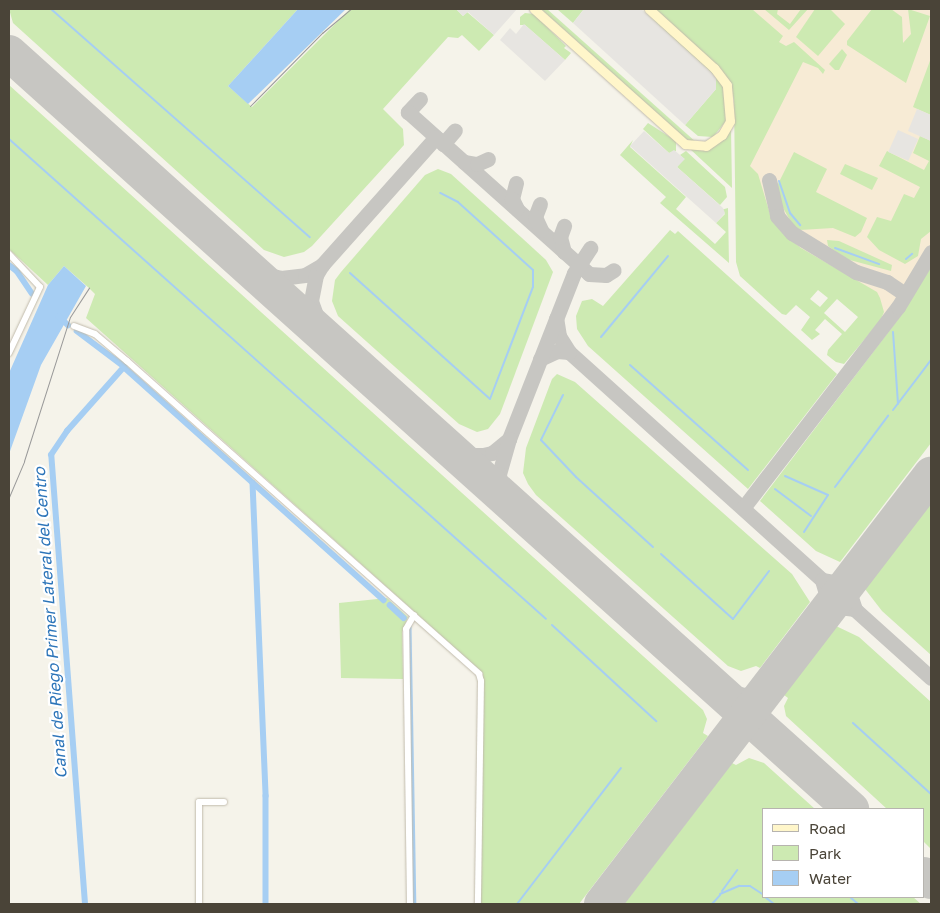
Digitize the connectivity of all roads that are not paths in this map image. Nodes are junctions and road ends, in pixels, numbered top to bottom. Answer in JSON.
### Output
{"nodes":[{"id":1,"x":534,"y":9,"type":"edge"},
{"id":2,"x":648,"y":9,"type":"edge"},
{"id":3,"x":9,"y":254,"type":"edge"},
{"id":4,"x":74,"y":326,"type":"dead end"},
{"id":5,"x":9,"y":353,"type":"edge"},
{"id":6,"x":414,"y":615,"type":"junction"},
{"id":7,"x":224,"y":802,"type":"dead end"},
{"id":8,"x":199,"y":904,"type":"edge"},
{"id":9,"x":410,"y":904,"type":"edge"},
{"id":10,"x":478,"y":904,"type":"edge"}],
"edges":[{"from":1,"to":2,"type":"street"},
{"from":3,"to":5,"type":"street"},
{"from":4,"to":6,"type":"street"},
{"from":6,"to":9,"type":"street"},
{"from":6,"to":10,"type":"street"},
{"from":7,"to":8,"type":"street"}]}
